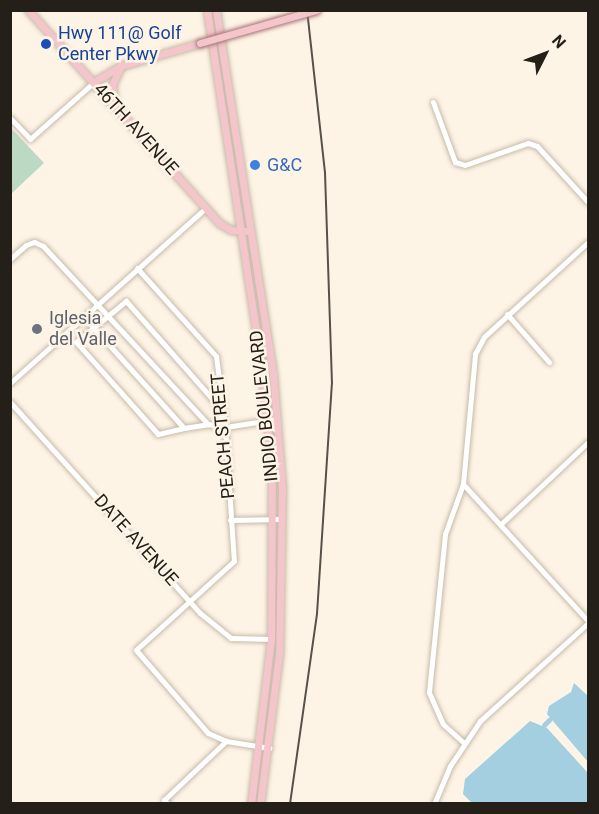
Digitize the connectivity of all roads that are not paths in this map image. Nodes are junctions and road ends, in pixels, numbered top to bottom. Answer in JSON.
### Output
{"nodes":[{"id":1,"x":28,"y":10,"type":"edge"},
{"id":2,"x":207,"y":10,"type":"edge"},
{"id":3,"x":216,"y":10,"type":"edge"},
{"id":4,"x":316,"y":10,"type":"edge"},
{"id":5,"x":121,"y":66,"type":"junction"},
{"id":6,"x":94,"y":82,"type":"junction"},
{"id":7,"x":433,"y":102,"type":"dead end"},
{"id":8,"x":115,"y":106,"type":"junction"},
{"id":9,"x":10,"y":118,"type":"edge"},
{"id":10,"x":588,"y":202,"type":"edge"},
{"id":11,"x":206,"y":208,"type":"junction"},
{"id":12,"x":242,"y":231,"type":"junction"},
{"id":13,"x":251,"y":231,"type":"junction"},
{"id":14,"x":588,"y":242,"type":"edge"},
{"id":15,"x":10,"y":259,"type":"edge"},
{"id":16,"x":137,"y":268,"type":"junction"},
{"id":17,"x":99,"y":304,"type":"junction"},
{"id":18,"x":108,"y":313,"type":"junction"},
{"id":19,"x":507,"y":314,"type":"junction"},
{"id":20,"x":84,"y":317,"type":"junction"},
{"id":21,"x":94,"y":326,"type":"junction"},
{"id":22,"x":67,"y":332,"type":"junction"},
{"id":23,"x":76,"y":342,"type":"junction"},
{"id":24,"x":549,"y":362,"type":"dead end"},
{"id":25,"x":10,"y":383,"type":"edge"},
{"id":26,"x":10,"y":402,"type":"edge"},
{"id":27,"x":277,"y":419,"type":"junction"},
{"id":28,"x":268,"y":420,"type":"junction"},
{"id":29,"x":208,"y":424,"type":"junction"},
{"id":30,"x":225,"y":427,"type":"junction"},
{"id":31,"x":184,"y":428,"type":"junction"},
{"id":32,"x":588,"y":442,"type":"edge"},
{"id":33,"x":463,"y":484,"type":"junction"},
{"id":34,"x":282,"y":519,"type":"junction"},
{"id":35,"x":230,"y":520,"type":"junction"},
{"id":36,"x":274,"y":520,"type":"junction"},
{"id":37,"x":501,"y":524,"type":"junction"},
{"id":38,"x":191,"y":600,"type":"junction"},
{"id":39,"x":588,"y":622,"type":"edge"},
{"id":40,"x":271,"y":639,"type":"junction"},
{"id":41,"x":280,"y":639,"type":"junction"},
{"id":42,"x":226,"y":741,"type":"junction"},
{"id":43,"x":464,"y":743,"type":"junction"},
{"id":44,"x":260,"y":747,"type":"junction"},
{"id":45,"x":269,"y":748,"type":"junction"},
{"id":46,"x":166,"y":802,"type":"edge"},
{"id":47,"x":251,"y":804,"type":"edge"},
{"id":48,"x":260,"y":804,"type":"edge"},
{"id":49,"x":434,"y":804,"type":"edge"}],
"edges":[{"from":1,"to":6,"type":"main road","name":"46TH AVENUE"},
{"from":2,"to":12,"type":"main road","name":"INDIO BOULEVARD"},
{"from":3,"to":13,"type":"main road","name":"INDIO BOULEVARD"},
{"from":4,"to":5,"type":"main road","bridge":true},
{"from":5,"to":6,"type":"main road"},
{"from":5,"to":8,"type":"main road"},
{"from":6,"to":8,"type":"main road","name":"46TH AVENUE"},
{"from":6,"to":9,"type":"street"},
{"from":7,"to":10,"type":"street"},
{"from":8,"to":11,"type":"main road","name":"46TH AVENUE"},
{"from":11,"to":12,"type":"main road","name":"46TH AVENUE"},
{"from":11,"to":16,"type":"street"},
{"from":12,"to":13,"type":"main road","name":"46TH AVENUE"},
{"from":12,"to":28,"type":"main road","name":"INDIO BOULEVARD"},
{"from":13,"to":27,"type":"main road","name":"INDIO BOULEVARD"},
{"from":14,"to":19,"type":"street"},
{"from":15,"to":17,"type":"street"},
{"from":16,"to":17,"type":"street"},
{"from":16,"to":30,"type":"street","name":"PEACH STREET"},
{"from":17,"to":18,"type":"street"},
{"from":17,"to":20,"type":"street"},
{"from":18,"to":21,"type":"street"},
{"from":18,"to":29,"type":"street"},
{"from":18,"to":30,"type":"street"},
{"from":19,"to":24,"type":"street"},
{"from":19,"to":33,"type":"street"},
{"from":20,"to":21,"type":"street"},
{"from":20,"to":22,"type":"street"},
{"from":21,"to":23,"type":"street"},
{"from":21,"to":31,"type":"street"},
{"from":22,"to":23,"type":"street"},
{"from":22,"to":25,"type":"street"},
{"from":23,"to":31,"type":"street"},
{"from":26,"to":38,"type":"street","name":"DATE AVENUE"},
{"from":27,"to":28,"type":"street"},
{"from":27,"to":34,"type":"main road","name":"INDIO BOULEVARD"},
{"from":28,"to":30,"type":"street"},
{"from":28,"to":36,"type":"main road","name":"INDIO BOULEVARD"},
{"from":29,"to":30,"type":"street"},
{"from":29,"to":31,"type":"street"},
{"from":30,"to":35,"type":"street","name":"PEACH STREET"},
{"from":32,"to":37,"type":"street"},
{"from":33,"to":37,"type":"street"},
{"from":33,"to":43,"type":"street"},
{"from":34,"to":36,"type":"street"},
{"from":34,"to":41,"type":"main road","name":"INDIO BOULEVARD"},
{"from":35,"to":36,"type":"street"},
{"from":35,"to":38,"type":"street","name":"PEACH STREET"},
{"from":36,"to":40,"type":"main road","name":"INDIO BOULEVARD"},
{"from":37,"to":39,"type":"street"},
{"from":38,"to":40,"type":"street","name":"DATE AVENUE"},
{"from":38,"to":42,"type":"street"},
{"from":39,"to":43,"type":"street"},
{"from":40,"to":41,"type":"street","name":"DATE AVENUE"},
{"from":40,"to":44,"type":"main road","name":"INDIO BOULEVARD"},
{"from":41,"to":45,"type":"main road","name":"INDIO BOULEVARD"},
{"from":42,"to":44,"type":"street"},
{"from":42,"to":46,"type":"street"},
{"from":43,"to":49,"type":"street"},
{"from":44,"to":45,"type":"street"},
{"from":44,"to":47,"type":"main road","name":"INDIO BOULEVARD"},
{"from":45,"to":48,"type":"main road","name":"INDIO BOULEVARD"}]}
